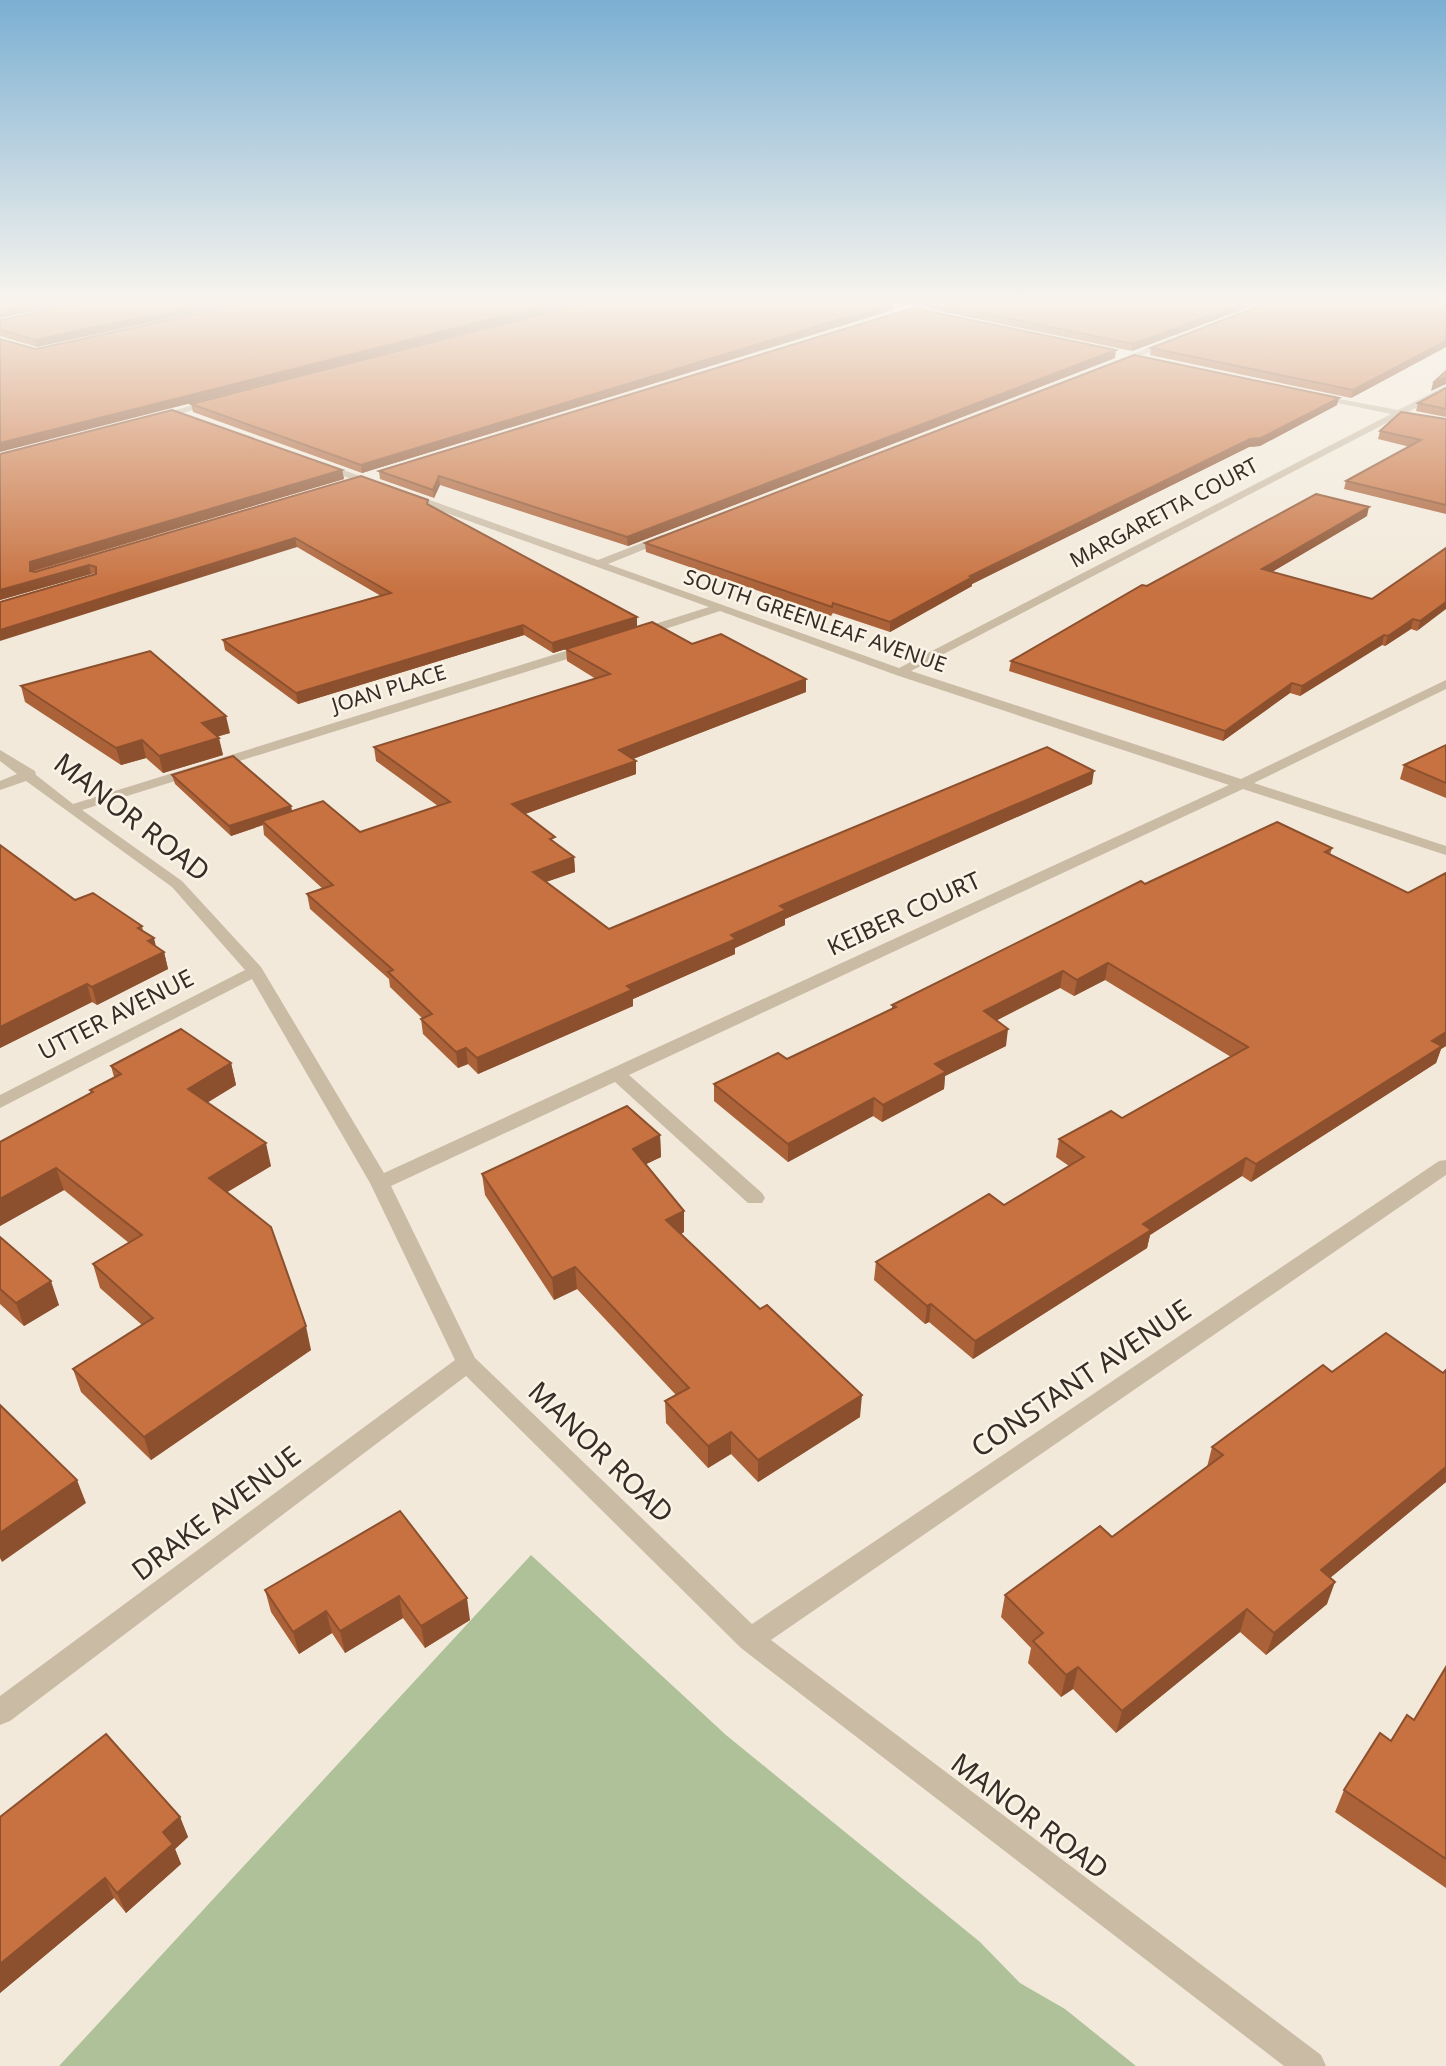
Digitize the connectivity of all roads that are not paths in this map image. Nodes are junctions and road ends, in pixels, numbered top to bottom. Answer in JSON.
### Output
{"nodes":[{"id":1,"x":1320,"y":396,"type":"edge"},
{"id":2,"x":1431,"y":396,"type":"edge"},
{"id":3,"x":229,"y":398,"type":"edge"},
{"id":4,"x":175,"y":412,"type":"junction"},
{"id":5,"x":1397,"y":413,"type":"junction"},
{"id":6,"x":149,"y":419,"type":"edge"},
{"id":7,"x":203,"y":422,"type":"edge"},
{"id":8,"x":1446,"y":423,"type":"edge"},
{"id":9,"x":313,"y":462,"type":"edge"},
{"id":10,"x":368,"y":477,"type":"junction"},
{"id":11,"x":338,"y":486,"type":"edge"},
{"id":12,"x":676,"y":534,"type":"edge"},
{"id":13,"x":598,"y":564,"type":"junction"},
{"id":14,"x":719,"y":608,"type":"junction"},
{"id":15,"x":623,"y":638,"type":"edge"},
{"id":16,"x":597,"y":646,"type":"edge"},
{"id":17,"x":900,"y":672,"type":"junction"},
{"id":18,"x":1446,"y":684,"type":"edge"},
{"id":19,"x":0,"y":754,"type":"edge"},
{"id":20,"x":30,"y":774,"type":"junction"},
{"id":21,"x":1244,"y":783,"type":"junction"},
{"id":22,"x":0,"y":786,"type":"edge"},
{"id":23,"x":71,"y":809,"type":"junction"},
{"id":24,"x":1446,"y":851,"type":"edge"},
{"id":25,"x":255,"y":971,"type":"junction"},
{"id":26,"x":617,"y":1074,"type":"junction"},
{"id":27,"x":0,"y":1102,"type":"edge"},
{"id":28,"x":1446,"y":1166,"type":"edge"},
{"id":29,"x":380,"y":1183,"type":"junction"},
{"id":30,"x":755,"y":1198,"type":"dead end"},
{"id":31,"x":467,"y":1363,"type":"junction"},
{"id":32,"x":750,"y":1640,"type":"junction"},
{"id":33,"x":0,"y":1712,"type":"edge"},
{"id":34,"x":1310,"y":2066,"type":"edge"}],
"edges":[{"from":1,"to":5,"type":"street"},
{"from":2,"to":5,"type":"street","name":"MARGARETTA COURT"},
{"from":3,"to":4,"type":"street"},
{"from":4,"to":6,"type":"street"},
{"from":4,"to":7,"type":"street"},
{"from":5,"to":8,"type":"street"},
{"from":5,"to":17,"type":"street","name":"MARGARETTA COURT"},
{"from":9,"to":10,"type":"street","name":"SOUTH GREENLEAF AVENUE"},
{"from":10,"to":11,"type":"street"},
{"from":10,"to":13,"type":"street","name":"SOUTH GREENLEAF AVENUE"},
{"from":12,"to":13,"type":"street"},
{"from":13,"to":14,"type":"street","name":"SOUTH GREENLEAF AVENUE"},
{"from":14,"to":15,"type":"street"},
{"from":14,"to":17,"type":"street","name":"SOUTH GREENLEAF AVENUE"},
{"from":16,"to":23,"type":"street","name":"JOAN PLACE"},
{"from":17,"to":21,"type":"street","name":"SOUTH GREENLEAF AVENUE"},
{"from":18,"to":21,"type":"street","name":"KEIBER COURT"},
{"from":19,"to":20,"type":"street","name":"MANOR ROAD"},
{"from":20,"to":22,"type":"street"},
{"from":20,"to":23,"type":"street","name":"MANOR ROAD"},
{"from":21,"to":24,"type":"street","name":"SOUTH GREENLEAF AVENUE"},
{"from":21,"to":26,"type":"street","name":"KEIBER COURT"},
{"from":23,"to":25,"type":"street","name":"MANOR ROAD"},
{"from":25,"to":27,"type":"street","name":"UTTER AVENUE"},
{"from":25,"to":29,"type":"street","name":"MANOR ROAD"},
{"from":26,"to":29,"type":"street","name":"KEIBER COURT"},
{"from":26,"to":30,"type":"street"},
{"from":28,"to":32,"type":"street","name":"CONSTANT AVENUE"},
{"from":29,"to":31,"type":"street","name":"MANOR ROAD"},
{"from":31,"to":32,"type":"street","name":"MANOR ROAD"},
{"from":31,"to":33,"type":"street","name":"DRAKE AVENUE"},
{"from":32,"to":34,"type":"street","name":"MANOR ROAD"}]}
